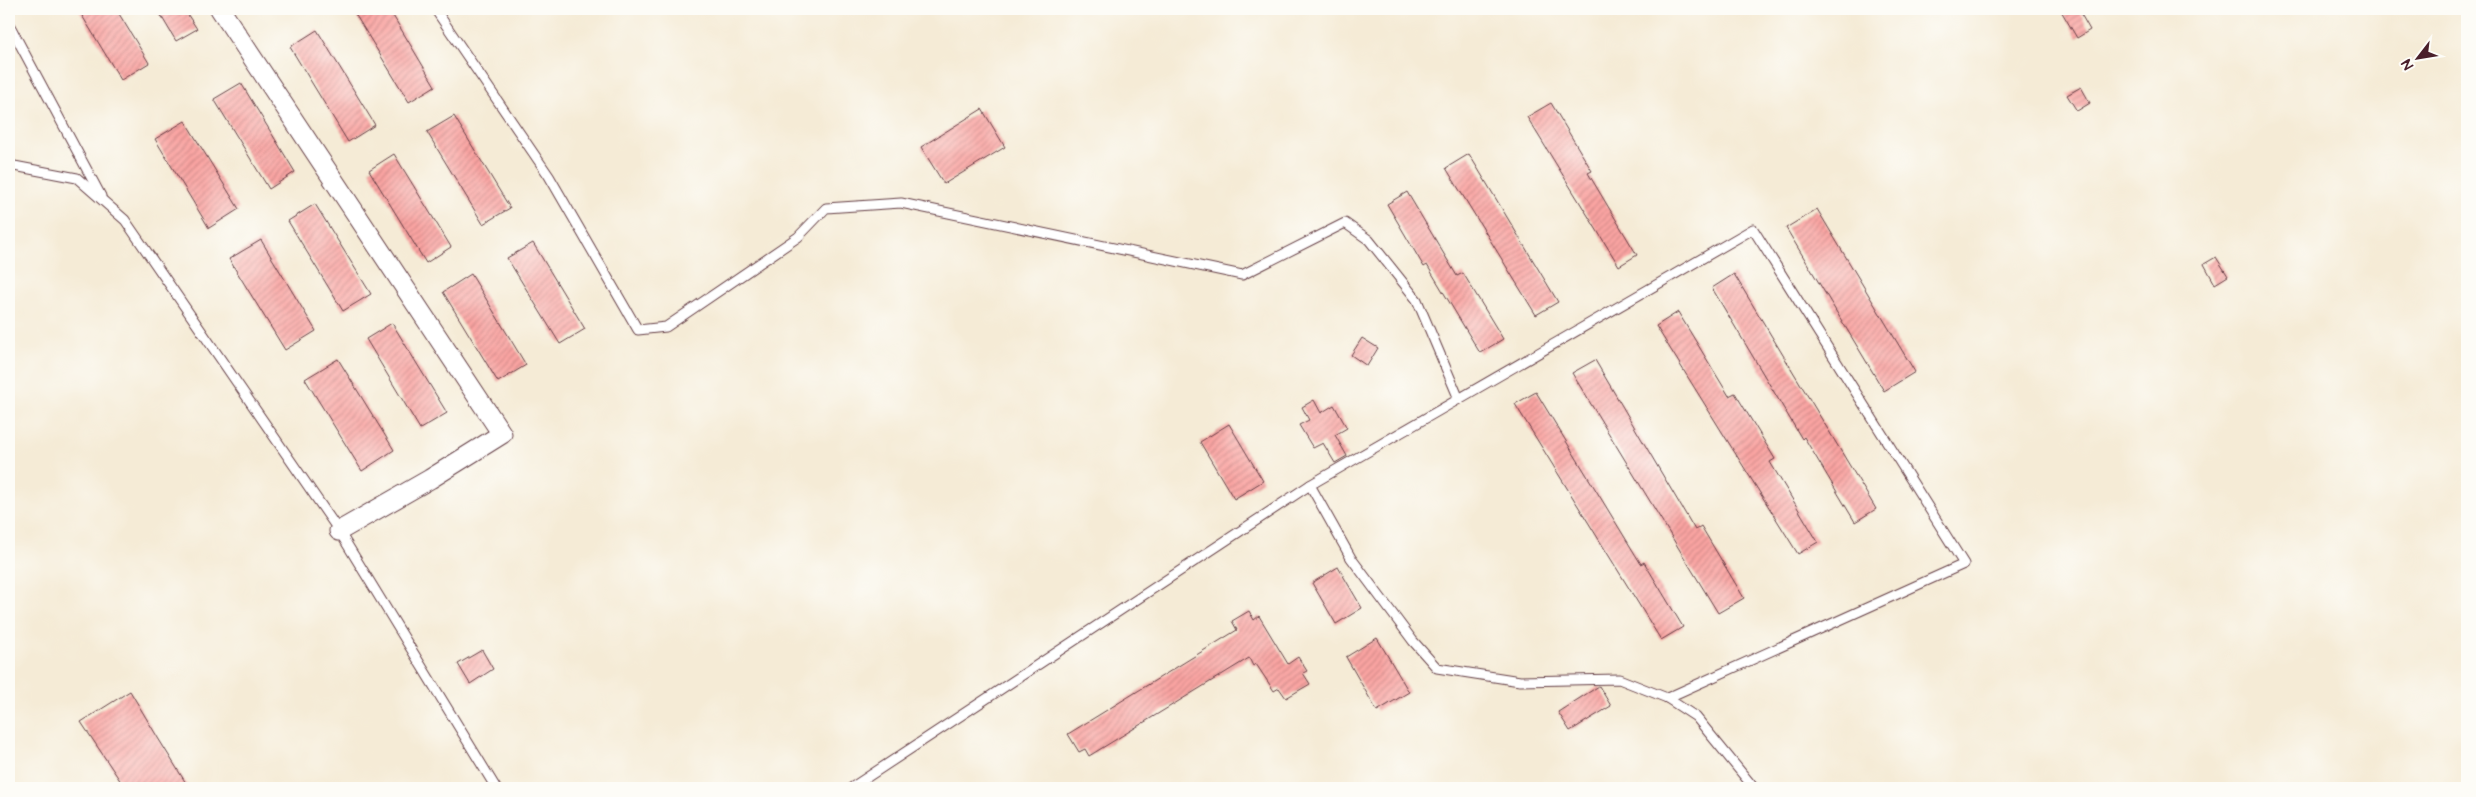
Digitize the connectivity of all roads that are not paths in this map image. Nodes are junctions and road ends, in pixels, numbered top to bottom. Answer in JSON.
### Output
{"nodes":[{"id":1,"x":220,"y":9,"type":"edge"},
{"id":2,"x":435,"y":9,"type":"edge"},
{"id":3,"x":9,"y":24,"type":"edge"},
{"id":4,"x":9,"y":165,"type":"edge"},
{"id":5,"x":104,"y":201,"type":"junction"},
{"id":6,"x":1459,"y":398,"type":"junction"},
{"id":7,"x":1310,"y":485,"type":"junction"},
{"id":8,"x":339,"y":532,"type":"junction"},
{"id":9,"x":1667,"y":698,"type":"junction"},
{"id":10,"x":496,"y":788,"type":"edge"},
{"id":11,"x":851,"y":788,"type":"edge"},
{"id":12,"x":1754,"y":788,"type":"edge"}],
"edges":[{"from":1,"to":8,"type":"street"},
{"from":2,"to":6,"type":"lane"},
{"from":3,"to":5,"type":"lane"},
{"from":4,"to":5,"type":"lane"},
{"from":5,"to":8,"type":"lane"},
{"from":6,"to":7,"type":"lane"},
{"from":6,"to":9,"type":"lane"},
{"from":7,"to":9,"type":"lane"},
{"from":7,"to":11,"type":"lane"},
{"from":8,"to":10,"type":"lane"},
{"from":9,"to":12,"type":"lane"}]}
